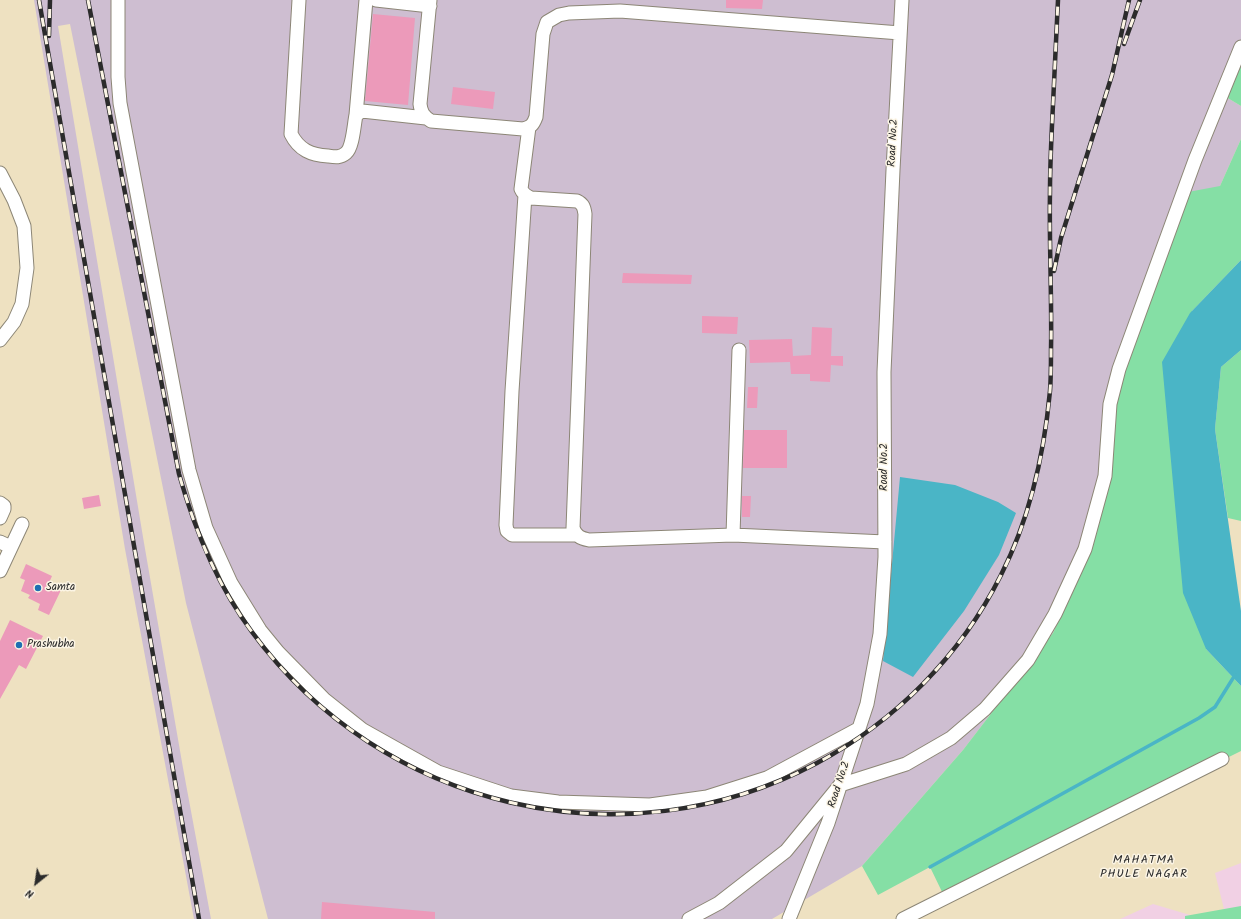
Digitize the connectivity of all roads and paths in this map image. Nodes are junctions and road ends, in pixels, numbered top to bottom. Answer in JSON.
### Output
{"nodes":[{"id":1,"x":118,"y":0,"type":"edge"},
{"id":2,"x":299,"y":0,"type":"edge"},
{"id":3,"x":366,"y":0,"type":"edge"},
{"id":4,"x":376,"y":0,"type":"edge"},
{"id":5,"x":902,"y":0,"type":"edge"},
{"id":6,"x":430,"y":3,"type":"edge"},
{"id":7,"x":900,"y":33,"type":"junction"},
{"id":8,"x":1241,"y":47,"type":"edge"},
{"id":9,"x":356,"y":114,"type":"junction"},
{"id":10,"x":426,"y":118,"type":"junction"},
{"id":11,"x":529,"y":127,"type":"junction"},
{"id":12,"x":0,"y":173,"type":"edge"},
{"id":13,"x":523,"y":192,"type":"junction"},
{"id":14,"x":0,"y":340,"type":"edge"},
{"id":15,"x":739,"y":350,"type":"dead end"},
{"id":16,"x":0,"y":503,"type":"edge"},
{"id":17,"x":0,"y":518,"type":"edge"},
{"id":18,"x":22,"y":524,"type":"dead end"},
{"id":19,"x":575,"y":535,"type":"junction"},
{"id":20,"x":732,"y":536,"type":"junction"},
{"id":21,"x":885,"y":542,"type":"junction"},
{"id":22,"x":6,"y":544,"type":"edge"},
{"id":23,"x":0,"y":571,"type":"edge"},
{"id":24,"x":858,"y":729,"type":"junction"},
{"id":25,"x":1222,"y":759,"type":"dead end"},
{"id":26,"x":840,"y":785,"type":"junction"},
{"id":27,"x":689,"y":919,"type":"edge"},
{"id":28,"x":789,"y":919,"type":"edge"},
{"id":29,"x":904,"y":919,"type":"edge"}],
"edges":[{"from":1,"to":24,"type":"street"},
{"from":2,"to":9,"type":"street"},
{"from":3,"to":9,"type":"street"},
{"from":4,"to":6,"type":"street"},
{"from":5,"to":7,"type":"street","name":"Road No.2"},
{"from":6,"to":10,"type":"street"},
{"from":7,"to":11,"type":"street"},
{"from":7,"to":21,"type":"street","name":"Road No.2"},
{"from":8,"to":26,"type":"street"},
{"from":9,"to":10,"type":"street"},
{"from":10,"to":11,"type":"street"},
{"from":11,"to":13,"type":"street"},
{"from":12,"to":14,"type":"street"},
{"from":13,"to":19,"type":"street"},
{"from":13,"to":19,"type":"street"},
{"from":15,"to":20,"type":"street"},
{"from":16,"to":17,"type":"street"},
{"from":18,"to":22,"type":"street"},
{"from":19,"to":20,"type":"street"},
{"from":20,"to":21,"type":"street"},
{"from":21,"to":24,"type":"street","name":"Road No.2"},
{"from":22,"to":23,"type":"street"},
{"from":24,"to":26,"type":"street","name":"Road No.2"},
{"from":25,"to":29,"type":"street"},
{"from":26,"to":27,"type":"street"},
{"from":26,"to":28,"type":"street","name":"Road No.2"}]}
